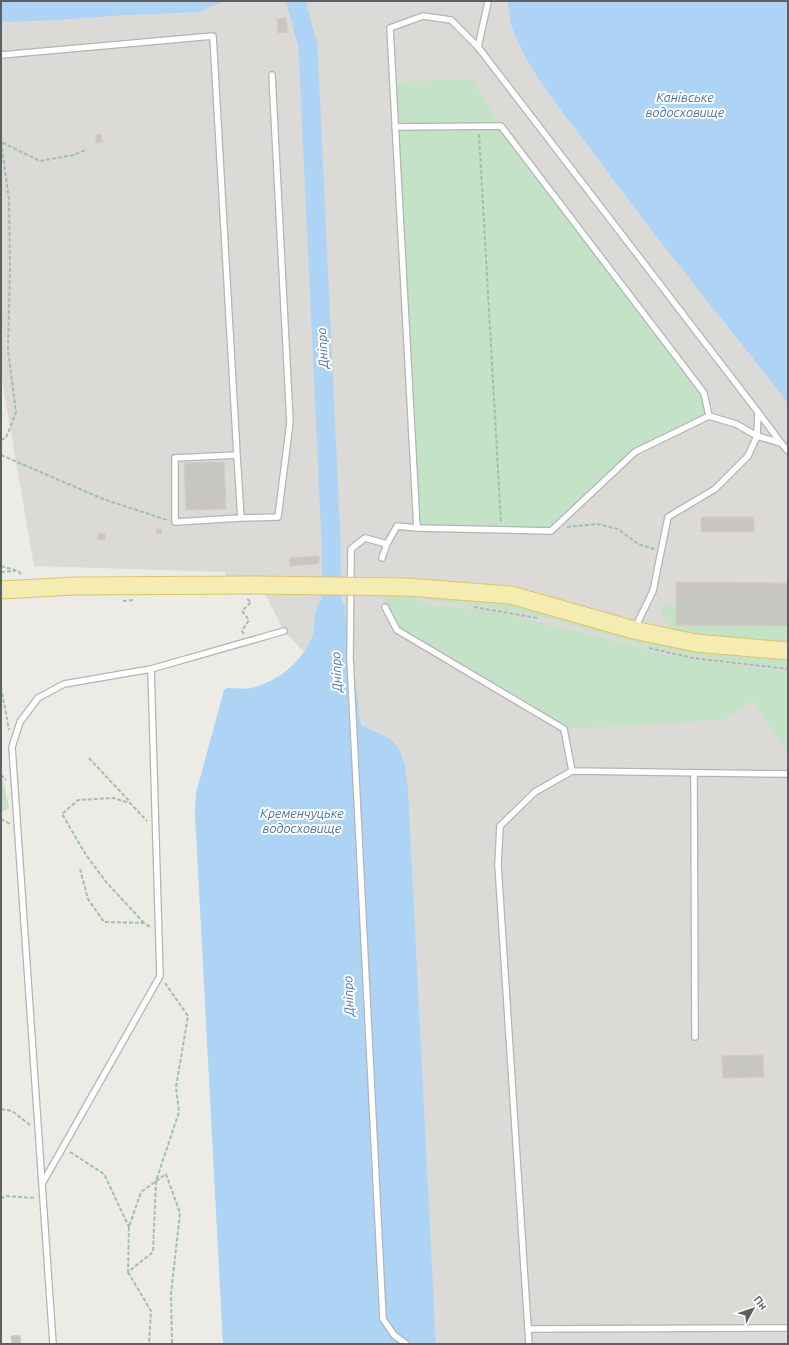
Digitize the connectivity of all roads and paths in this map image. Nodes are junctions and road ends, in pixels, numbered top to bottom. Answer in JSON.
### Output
{"nodes":[{"id":1,"x":488,"y":2,"type":"dead end"},
{"id":2,"x":478,"y":46,"type":"junction"},
{"id":3,"x":1,"y":55,"type":"edge"},
{"id":4,"x":272,"y":75,"type":"dead end"},
{"id":5,"x":395,"y":127,"type":"junction"},
{"id":6,"x":478,"y":127,"type":"junction"},
{"id":7,"x":1,"y":142,"type":"edge"},
{"id":8,"x":85,"y":150,"type":"dead end"},
{"id":9,"x":758,"y":412,"type":"junction"},
{"id":10,"x":709,"y":416,"type":"junction"},
{"id":11,"x":758,"y":436,"type":"junction"},
{"id":12,"x":1,"y":440,"type":"edge"},
{"id":13,"x":781,"y":443,"type":"junction"},
{"id":14,"x":788,"y":451,"type":"edge"},
{"id":15,"x":1,"y":455,"type":"edge"},
{"id":16,"x":237,"y":455,"type":"junction"},
{"id":17,"x":241,"y":518,"type":"junction"},
{"id":18,"x":175,"y":522,"type":"junction"},
{"id":19,"x":417,"y":528,"type":"junction"},
{"id":20,"x":502,"y":530,"type":"junction"},
{"id":21,"x":551,"y":531,"type":"junction"},
{"id":22,"x":387,"y":544,"type":"junction"},
{"id":23,"x":661,"y":551,"type":"junction"},
{"id":24,"x":382,"y":558,"type":"dead end"},
{"id":25,"x":18,"y":571,"type":"dead end"},
{"id":26,"x":1,"y":572,"type":"edge"},
{"id":27,"x":1,"y":590,"type":"edge"},
{"id":28,"x":251,"y":590,"type":"junction"},
{"id":29,"x":385,"y":607,"type":"dead end"},
{"id":30,"x":634,"y":630,"type":"junction"},
{"id":31,"x":284,"y":631,"type":"dead end"},
{"id":32,"x":251,"y":640,"type":"junction"},
{"id":33,"x":788,"y":651,"type":"edge"},
{"id":34,"x":151,"y":670,"type":"junction"},
{"id":35,"x":1,"y":687,"type":"edge"},
{"id":36,"x":12,"y":747,"type":"junction"},
{"id":37,"x":89,"y":758,"type":"dead end"},
{"id":38,"x":572,"y":771,"type":"junction"},
{"id":39,"x":694,"y":773,"type":"junction"},
{"id":40,"x":788,"y":774,"type":"edge"},
{"id":41,"x":130,"y":803,"type":"junction"},
{"id":42,"x":156,"y":830,"type":"junction"},
{"id":43,"x":80,"y":870,"type":"dead end"},
{"id":44,"x":144,"y":923,"type":"junction"},
{"id":45,"x":159,"y":933,"type":"junction"},
{"id":46,"x":160,"y":976,"type":"junction"},
{"id":47,"x":695,"y":1037,"type":"dead end"},
{"id":48,"x":1,"y":1108,"type":"edge"},
{"id":49,"x":38,"y":1132,"type":"junction"},
{"id":50,"x":63,"y":1147,"type":"junction"},
{"id":51,"x":156,"y":1182,"type":"junction"},
{"id":52,"x":42,"y":1184,"type":"junction"},
{"id":53,"x":43,"y":1198,"type":"junction"},
{"id":54,"x":1,"y":1199,"type":"edge"},
{"id":55,"x":129,"y":1227,"type":"junction"},
{"id":56,"x":128,"y":1272,"type":"junction"},
{"id":57,"x":788,"y":1328,"type":"edge"},
{"id":58,"x":528,"y":1329,"type":"junction"},
{"id":59,"x":53,"y":1344,"type":"edge"},
{"id":60,"x":149,"y":1344,"type":"edge"},
{"id":61,"x":172,"y":1344,"type":"edge"},
{"id":62,"x":406,"y":1344,"type":"edge"},
{"id":63,"x":529,"y":1344,"type":"edge"}],
"edges":[{"from":1,"to":2,"type":"lane"},
{"from":2,"to":5,"type":"lane"},
{"from":2,"to":9,"type":"lane"},
{"from":3,"to":16,"type":"lane"},
{"from":4,"to":17,"type":"lane"},
{"from":5,"to":6,"type":"lane"},
{"from":5,"to":19,"type":"lane"},
{"from":6,"to":10,"type":"lane"},
{"from":6,"to":20,"type":"path"},
{"from":7,"to":8,"type":"path"},
{"from":7,"to":12,"type":"path"},
{"from":9,"to":11,"type":"lane"},
{"from":9,"to":13,"type":"lane"},
{"from":10,"to":11,"type":"lane"},
{"from":10,"to":21,"type":"lane"},
{"from":11,"to":13,"type":"lane"},
{"from":11,"to":23,"type":"lane"},
{"from":13,"to":14,"type":"lane"},
{"from":15,"to":18,"type":"path"},
{"from":16,"to":17,"type":"lane"},
{"from":16,"to":18,"type":"lane"},
{"from":17,"to":18,"type":"lane"},
{"from":19,"to":20,"type":"lane"},
{"from":19,"to":22,"type":"lane"},
{"from":20,"to":21,"type":"lane"},
{"from":21,"to":23,"type":"path"},
{"from":22,"to":24,"type":"lane"},
{"from":22,"to":62,"type":"lane"},
{"from":23,"to":30,"type":"lane"},
{"from":25,"to":26,"type":"path"},
{"from":27,"to":28,"type":"main road"},
{"from":28,"to":30,"type":"main road","bridge":true},
{"from":28,"to":32,"type":"path"},
{"from":29,"to":38,"type":"lane"},
{"from":30,"to":33,"type":"main road"},
{"from":31,"to":32,"type":"lane"},
{"from":32,"to":34,"type":"lane"},
{"from":34,"to":36,"type":"lane"},
{"from":34,"to":42,"type":"lane"},
{"from":35,"to":36,"type":"path"},
{"from":36,"to":49,"type":"lane"},
{"from":37,"to":41,"type":"path"},
{"from":38,"to":39,"type":"lane"},
{"from":38,"to":58,"type":"lane"},
{"from":39,"to":40,"type":"lane"},
{"from":39,"to":47,"type":"lane"},
{"from":41,"to":42,"type":"path"},
{"from":41,"to":44,"type":"path"},
{"from":42,"to":45,"type":"lane"},
{"from":43,"to":44,"type":"path"},
{"from":44,"to":45,"type":"path"},
{"from":45,"to":46,"type":"lane"},
{"from":46,"to":50,"type":"lane"},
{"from":46,"to":51,"type":"path"},
{"from":48,"to":49,"type":"path"},
{"from":49,"to":52,"type":"lane"},
{"from":50,"to":52,"type":"lane"},
{"from":50,"to":55,"type":"path"},
{"from":51,"to":55,"type":"path"},
{"from":51,"to":56,"type":"path"},
{"from":51,"to":61,"type":"path"},
{"from":52,"to":53,"type":"lane"},
{"from":53,"to":54,"type":"path"},
{"from":53,"to":59,"type":"lane"},
{"from":55,"to":56,"type":"path"},
{"from":56,"to":60,"type":"path"},
{"from":57,"to":58,"type":"lane"},
{"from":58,"to":63,"type":"lane"}]}
